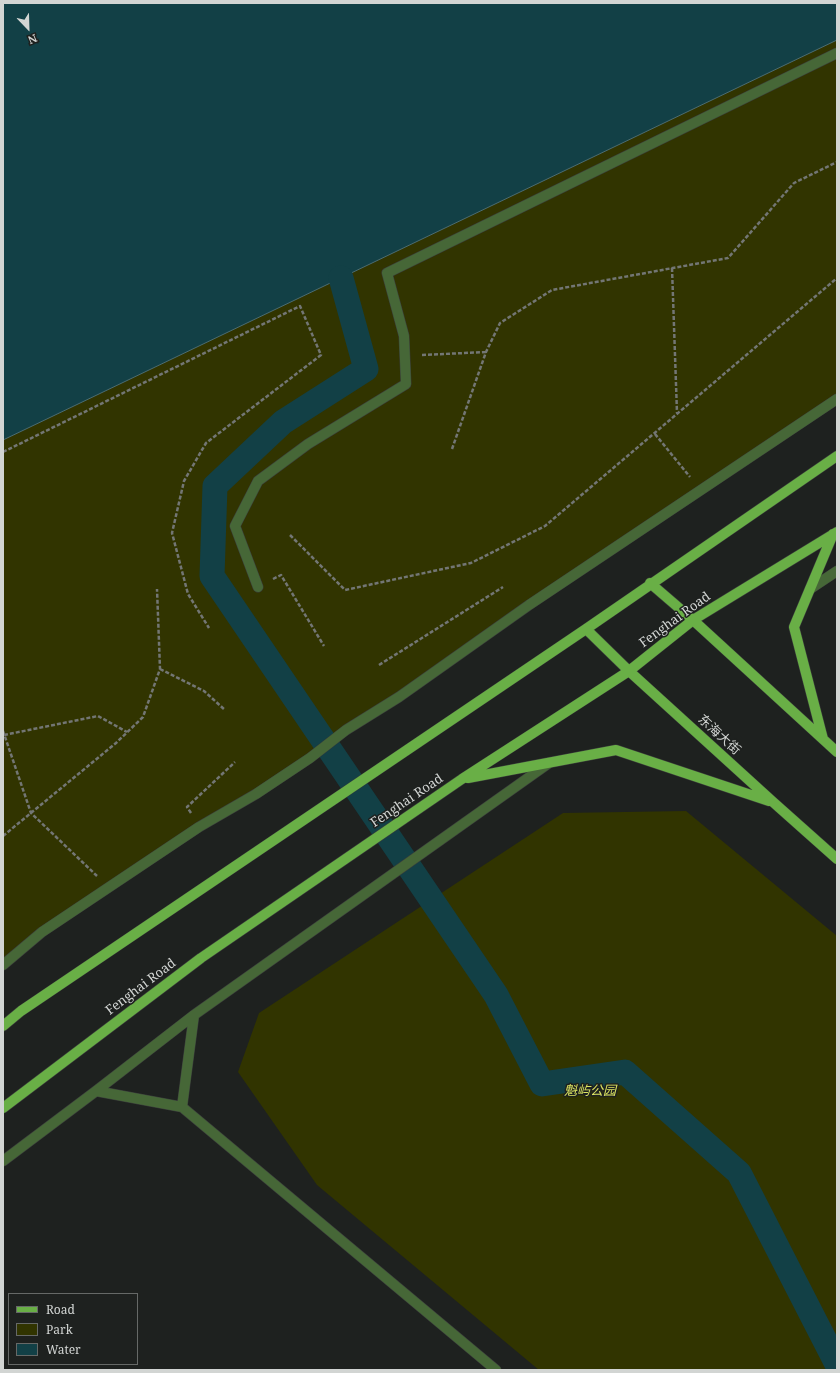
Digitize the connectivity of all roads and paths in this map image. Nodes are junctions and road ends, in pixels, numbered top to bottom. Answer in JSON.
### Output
{"nodes":[{"id":1,"x":837,"y":53,"type":"edge"},
{"id":2,"x":837,"y":162,"type":"edge"},
{"id":3,"x":672,"y":268,"type":"junction"},
{"id":4,"x":837,"y":278,"type":"edge"},
{"id":5,"x":486,"y":352,"type":"junction"},
{"id":6,"x":405,"y":356,"type":"junction"},
{"id":7,"x":837,"y":399,"type":"edge"},
{"id":8,"x":677,"y":413,"type":"junction"},
{"id":9,"x":655,"y":434,"type":"junction"},
{"id":10,"x":452,"y":449,"type":"dead end"},
{"id":11,"x":3,"y":452,"type":"edge"},
{"id":12,"x":837,"y":456,"type":"edge"},
{"id":13,"x":701,"y":490,"type":"junction"},
{"id":14,"x":835,"y":533,"type":"edge"},
{"id":15,"x":290,"y":535,"type":"dead end"},
{"id":16,"x":837,"y":571,"type":"edge"},
{"id":17,"x":650,"y":583,"type":"junction"},
{"id":18,"x":258,"y":587,"type":"joint"},
{"id":19,"x":503,"y":587,"type":"dead end"},
{"id":20,"x":157,"y":588,"type":"dead end"},
{"id":21,"x":810,"y":589,"type":"junction"},
{"id":22,"x":693,"y":620,"type":"junction"},
{"id":23,"x":209,"y":628,"type":"dead end"},
{"id":24,"x":586,"y":629,"type":"junction"},
{"id":25,"x":324,"y":646,"type":"dead end"},
{"id":26,"x":379,"y":665,"type":"dead end"},
{"id":27,"x":160,"y":669,"type":"junction"},
{"id":28,"x":629,"y":671,"type":"junction"},
{"id":29,"x":225,"y":710,"type":"dead end"},
{"id":30,"x":127,"y":732,"type":"junction"},
{"id":31,"x":4,"y":733,"type":"edge"},
{"id":32,"x":823,"y":739,"type":"junction"},
{"id":33,"x":837,"y":752,"type":"edge"},
{"id":34,"x":235,"y":762,"type":"dead end"},
{"id":35,"x":549,"y":763,"type":"junction"},
{"id":36,"x":462,"y":779,"type":"junction"},
{"id":37,"x":773,"y":802,"type":"junction"},
{"id":38,"x":31,"y":813,"type":"junction"},
{"id":39,"x":199,"y":827,"type":"junction"},
{"id":40,"x":3,"y":836,"type":"edge"},
{"id":41,"x":837,"y":859,"type":"edge"},
{"id":42,"x":108,"y":888,"type":"junction"},
{"id":43,"x":3,"y":965,"type":"edge"},
{"id":44,"x":194,"y":1014,"type":"junction"},
{"id":45,"x":3,"y":1026,"type":"edge"},
{"id":46,"x":96,"y":1091,"type":"junction"},
{"id":47,"x":182,"y":1107,"type":"junction"},
{"id":48,"x":3,"y":1108,"type":"edge"},
{"id":49,"x":3,"y":1161,"type":"edge"},
{"id":50,"x":496,"y":1370,"type":"edge"}],
"edges":[{"from":1,"to":6,"type":"street"},
{"from":2,"to":3,"type":"path"},
{"from":3,"to":5,"type":"path"},
{"from":3,"to":8,"type":"path"},
{"from":4,"to":8,"type":"path"},
{"from":5,"to":6,"type":"path"},
{"from":5,"to":10,"type":"path"},
{"from":6,"to":18,"type":"street"},
{"from":7,"to":13,"type":"street"},
{"from":8,"to":9,"type":"path"},
{"from":9,"to":13,"type":"path"},
{"from":9,"to":15,"type":"path"},
{"from":11,"to":23,"type":"path"},
{"from":12,"to":17,"type":"main road"},
{"from":13,"to":39,"type":"street"},
{"from":14,"to":21,"type":"main road"},
{"from":14,"to":22,"type":"main road","name":"Fenghai Road"},
{"from":16,"to":21,"type":"street"},
{"from":17,"to":22,"type":"main road"},
{"from":17,"to":24,"type":"main road"},
{"from":18,"to":25,"type":"path"},
{"from":19,"to":26,"type":"path"},
{"from":20,"to":27,"type":"path"},
{"from":21,"to":32,"type":"main road"},
{"from":22,"to":28,"type":"main road","name":"Fenghai Road"},
{"from":22,"to":32,"type":"main road"},
{"from":24,"to":28,"type":"main road","name":"东海大街"},
{"from":24,"to":45,"type":"main road"},
{"from":27,"to":29,"type":"path"},
{"from":27,"to":30,"type":"path"},
{"from":28,"to":36,"type":"main road","name":"Fenghai Road"},
{"from":28,"to":37,"type":"main road","name":"东海大街"},
{"from":30,"to":31,"type":"path"},
{"from":30,"to":38,"type":"path"},
{"from":31,"to":38,"type":"path"},
{"from":32,"to":33,"type":"main road"},
{"from":34,"to":39,"type":"path"},
{"from":35,"to":36,"type":"main road"},
{"from":35,"to":37,"type":"main road"},
{"from":35,"to":44,"type":"street"},
{"from":36,"to":48,"type":"main road","name":"Fenghai Road"},
{"from":37,"to":41,"type":"main road","name":"东海大街"},
{"from":38,"to":40,"type":"path"},
{"from":38,"to":42,"type":"path"},
{"from":39,"to":42,"type":"street"},
{"from":42,"to":43,"type":"street"},
{"from":44,"to":46,"type":"street"},
{"from":44,"to":47,"type":"street"},
{"from":46,"to":47,"type":"street"},
{"from":46,"to":49,"type":"street"},
{"from":47,"to":50,"type":"street"}]}
